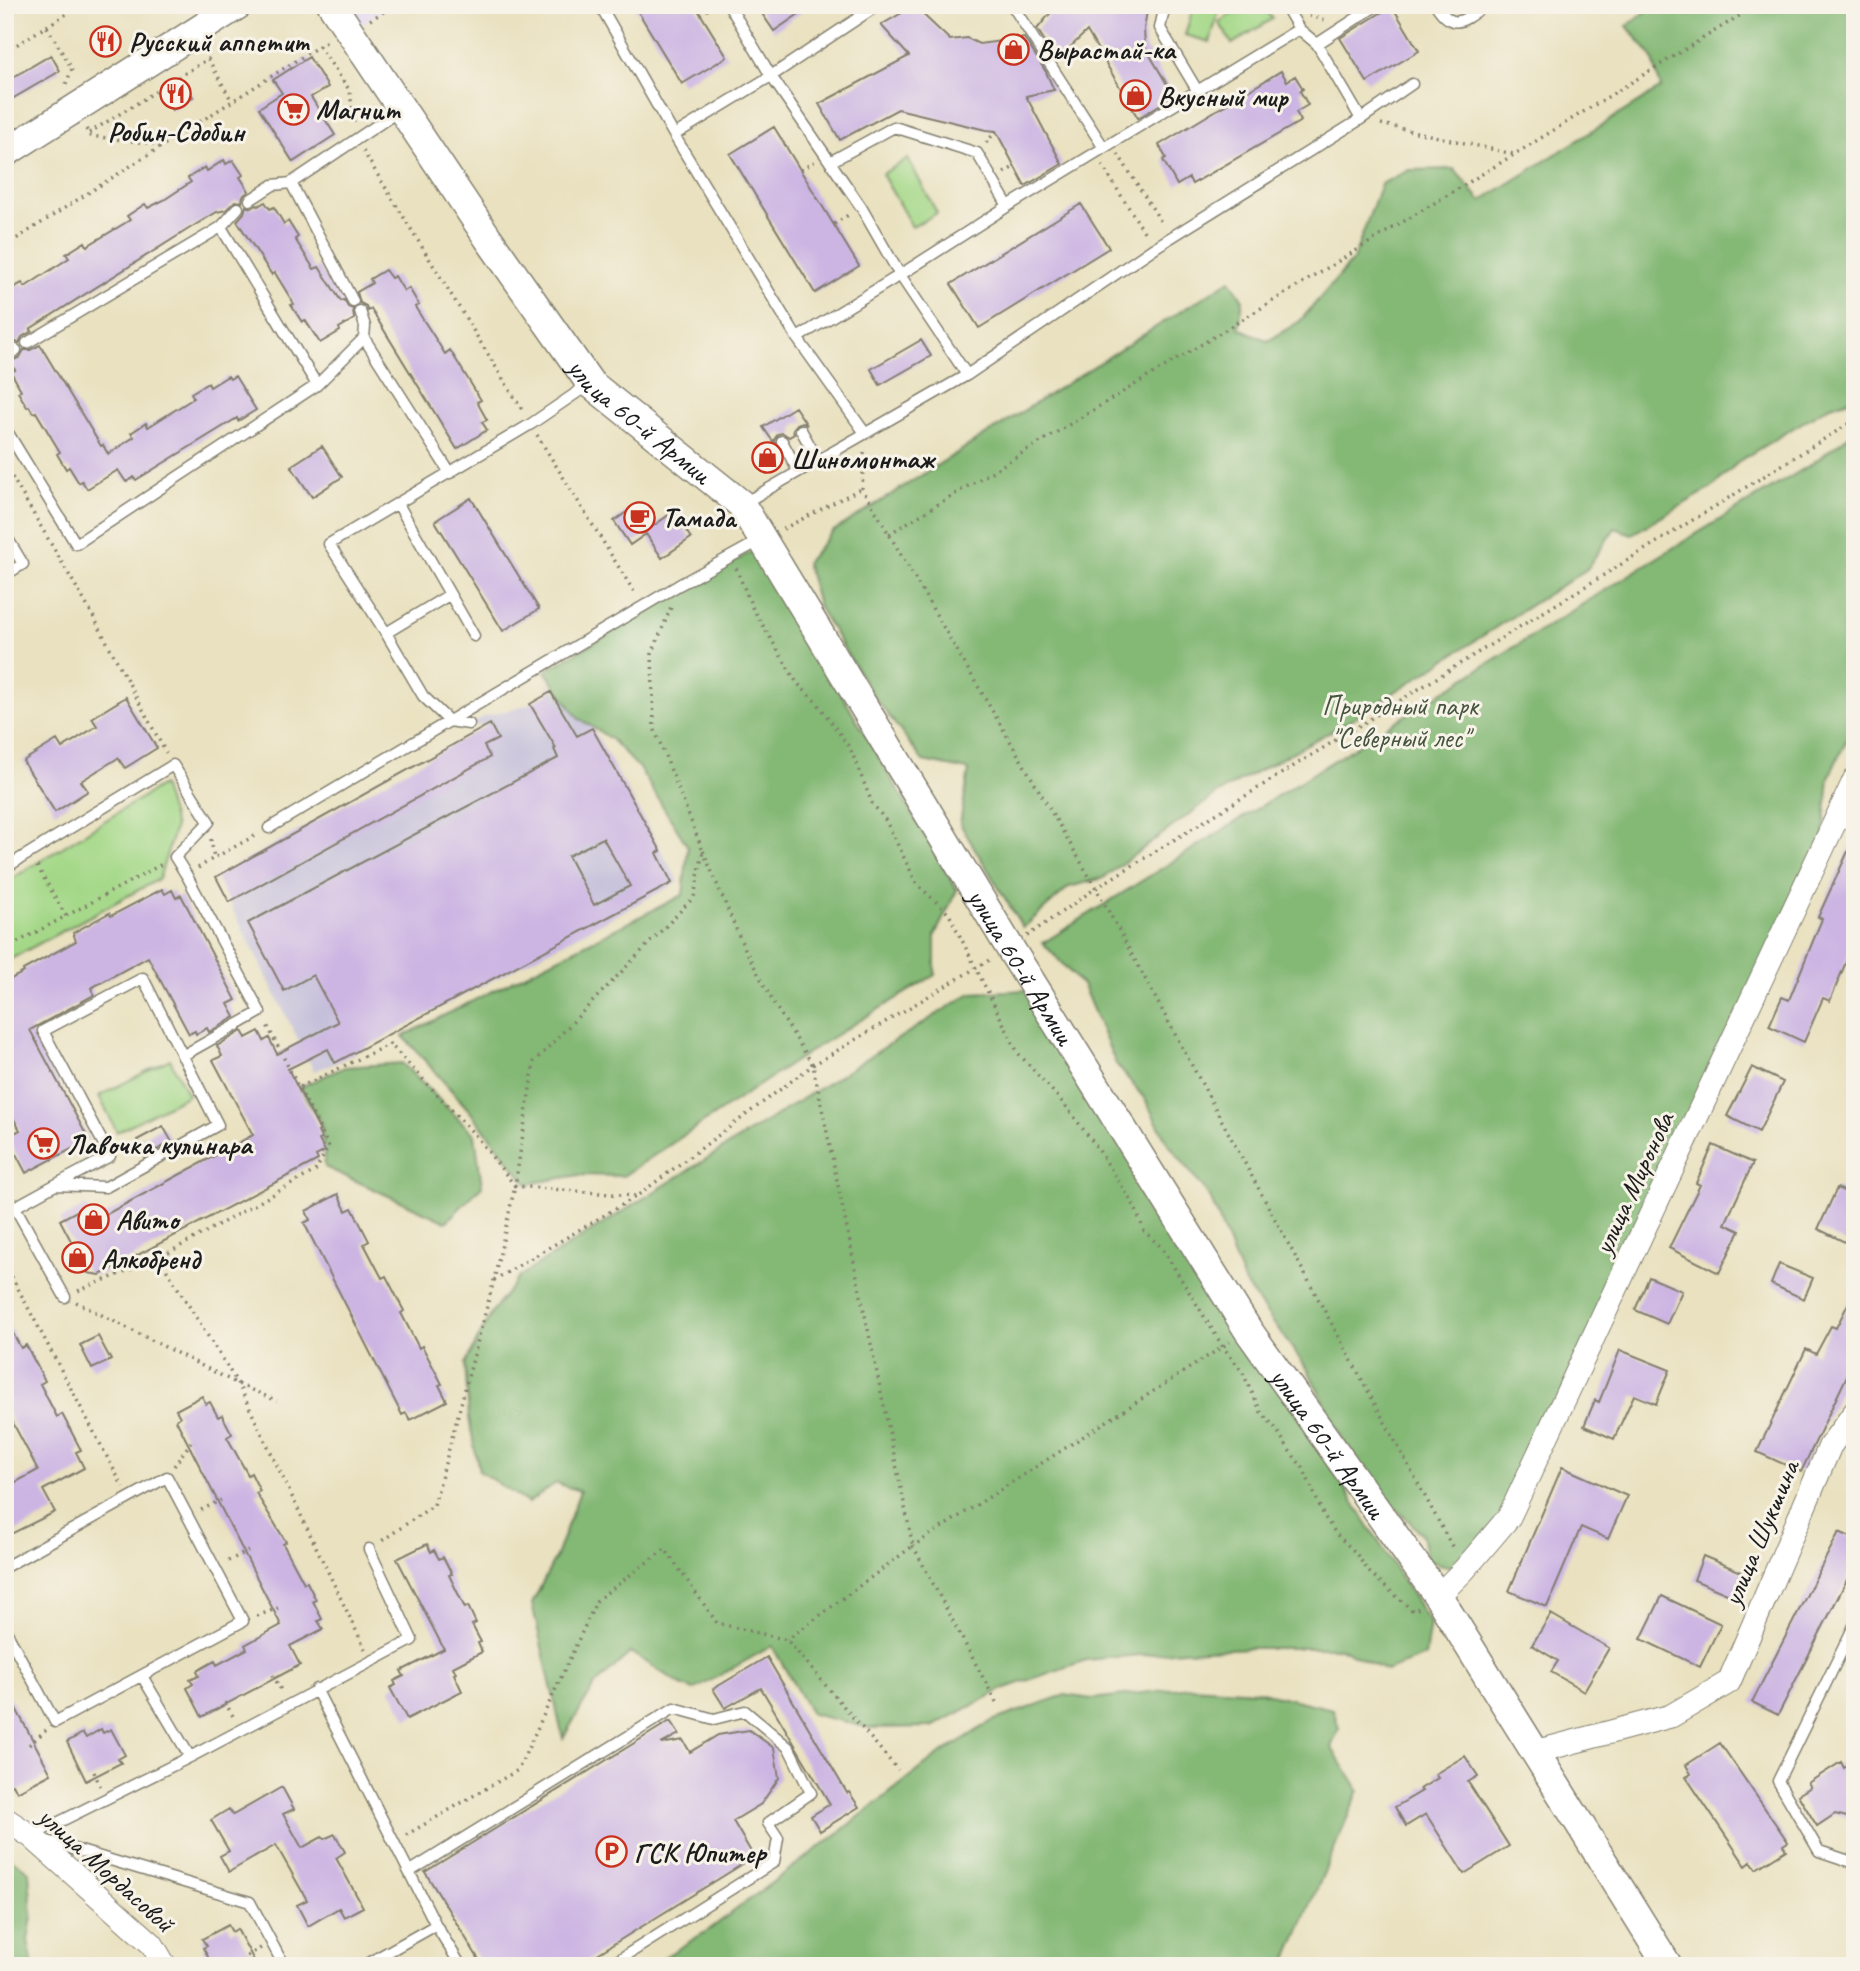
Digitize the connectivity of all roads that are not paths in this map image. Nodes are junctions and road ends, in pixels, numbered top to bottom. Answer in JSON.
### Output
{"nodes":[{"id":1,"x":14,"y":5,"type":"edge"},
{"id":2,"x":238,"y":5,"type":"edge"},
{"id":3,"x":332,"y":5,"type":"edge"},
{"id":4,"x":600,"y":5,"type":"edge"},
{"id":5,"x":729,"y":5,"type":"edge"},
{"id":6,"x":878,"y":5,"type":"edge"},
{"id":7,"x":964,"y":5,"type":"edge"},
{"id":8,"x":981,"y":5,"type":"edge"},
{"id":9,"x":1012,"y":5,"type":"edge"},
{"id":10,"x":1166,"y":5,"type":"edge"},
{"id":11,"x":1285,"y":5,"type":"edge"},
{"id":12,"x":1377,"y":5,"type":"edge"},
{"id":13,"x":1436,"y":5,"type":"edge"},
{"id":14,"x":1485,"y":5,"type":"edge"},
{"id":15,"x":5,"y":11,"type":"edge"},
{"id":16,"x":1299,"y":29,"type":"junction"},
{"id":17,"x":1317,"y":44,"type":"junction"},
{"id":18,"x":771,"y":76,"type":"junction"},
{"id":19,"x":1412,"y":84,"type":"dead end"},
{"id":20,"x":1197,"y":90,"type":"junction"},
{"id":21,"x":403,"y":108,"type":"junction"},
{"id":22,"x":1361,"y":119,"type":"junction"},
{"id":23,"x":674,"y":135,"type":"junction"},
{"id":24,"x":1103,"y":149,"type":"junction"},
{"id":25,"x":5,"y":153,"type":"edge"},
{"id":26,"x":830,"y":162,"type":"junction"},
{"id":27,"x":291,"y":183,"type":"junction"},
{"id":28,"x":250,"y":200,"type":"dead end"},
{"id":29,"x":1008,"y":206,"type":"junction"},
{"id":30,"x":238,"y":208,"type":"dead end"},
{"id":31,"x":221,"y":227,"type":"junction"},
{"id":32,"x":900,"y":275,"type":"junction"},
{"id":33,"x":354,"y":301,"type":"dead end"},
{"id":34,"x":360,"y":311,"type":"dead end"},
{"id":35,"x":364,"y":338,"type":"junction"},
{"id":36,"x":797,"y":338,"type":"junction"},
{"id":37,"x":27,"y":343,"type":"dead end"},
{"id":38,"x":16,"y":349,"type":"dead end"},
{"id":39,"x":5,"y":356,"type":"edge"},
{"id":40,"x":967,"y":374,"type":"junction"},
{"id":41,"x":590,"y":383,"type":"junction"},
{"id":42,"x":317,"y":385,"type":"junction"},
{"id":43,"x":5,"y":428,"type":"edge"},
{"id":44,"x":800,"y":430,"type":"dead end"},
{"id":45,"x":865,"y":433,"type":"junction"},
{"id":46,"x":782,"y":441,"type":"dead end"},
{"id":47,"x":818,"y":460,"type":"junction"},
{"id":48,"x":798,"y":471,"type":"junction"},
{"id":49,"x":450,"y":472,"type":"junction"},
{"id":50,"x":398,"y":504,"type":"junction"},
{"id":51,"x":741,"y":504,"type":"junction"},
{"id":52,"x":5,"y":534,"type":"edge"},
{"id":53,"x":763,"y":539,"type":"junction"},
{"id":54,"x":5,"y":575,"type":"edge"},
{"id":55,"x":449,"y":595,"type":"junction"},
{"id":56,"x":386,"y":633,"type":"junction"},
{"id":57,"x":474,"y":636,"type":"dead end"},
{"id":58,"x":449,"y":721,"type":"junction"},
{"id":59,"x":469,"y":724,"type":"dead end"},
{"id":60,"x":1855,"y":779,"type":"edge"},
{"id":61,"x":269,"y":828,"type":"road end"},
{"id":62,"x":5,"y":868,"type":"edge"},
{"id":63,"x":182,"y":1056,"type":"junction"},
{"id":64,"x":55,"y":1185,"type":"junction"},
{"id":65,"x":10,"y":1210,"type":"edge"},
{"id":66,"x":65,"y":1297,"type":"road end"},
{"id":67,"x":1855,"y":1412,"type":"edge"},
{"id":68,"x":369,"y":1549,"type":"road end"},
{"id":69,"x":5,"y":1567,"type":"edge"},
{"id":70,"x":1438,"y":1596,"type":"junction"},
{"id":71,"x":1855,"y":1624,"type":"edge"},
{"id":72,"x":5,"y":1629,"type":"edge"},
{"id":73,"x":142,"y":1676,"type":"junction"},
{"id":74,"x":316,"y":1689,"type":"junction"},
{"id":75,"x":1535,"y":1752,"type":"junction"},
{"id":76,"x":190,"y":1757,"type":"junction"},
{"id":77,"x":5,"y":1819,"type":"edge"},
{"id":78,"x":31,"y":1836,"type":"junction"},
{"id":79,"x":1855,"y":1863,"type":"edge"},
{"id":80,"x":409,"y":1872,"type":"junction"},
{"id":81,"x":436,"y":1925,"type":"junction"},
{"id":82,"x":163,"y":1965,"type":"edge"},
{"id":83,"x":284,"y":1966,"type":"edge"},
{"id":84,"x":363,"y":1966,"type":"edge"},
{"id":85,"x":461,"y":1966,"type":"edge"},
{"id":86,"x":609,"y":1966,"type":"edge"},
{"id":87,"x":1668,"y":1966,"type":"edge"}],
"edges":[{"from":1,"to":15,"type":"lane"},
{"from":2,"to":25,"type":"street"},
{"from":3,"to":21,"type":"street","name":"улица 60-й Армии"},
{"from":4,"to":23,"type":"lane"},
{"from":5,"to":18,"type":"lane"},
{"from":6,"to":18,"type":"lane"},
{"from":7,"to":8,"type":"lane"},
{"from":9,"to":24,"type":"lane"},
{"from":10,"to":20,"type":"lane"},
{"from":11,"to":16,"type":"lane"},
{"from":12,"to":17,"type":"lane"},
{"from":13,"to":14,"type":"lane"},
{"from":16,"to":17,"type":"lane"},
{"from":16,"to":20,"type":"lane"},
{"from":17,"to":22,"type":"lane"},
{"from":18,"to":23,"type":"lane"},
{"from":18,"to":26,"type":"lane"},
{"from":19,"to":22,"type":"lane"},
{"from":20,"to":24,"type":"lane"},
{"from":21,"to":27,"type":"lane"},
{"from":21,"to":41,"type":"street","name":"улица 60-й Армии"},
{"from":22,"to":40,"type":"lane"},
{"from":23,"to":36,"type":"lane"},
{"from":24,"to":29,"type":"lane"},
{"from":26,"to":29,"type":"lane"},
{"from":26,"to":32,"type":"lane"},
{"from":27,"to":28,"type":"lane"},
{"from":27,"to":33,"type":"lane"},
{"from":29,"to":32,"type":"lane"},
{"from":30,"to":31,"type":"lane"},
{"from":31,"to":37,"type":"lane"},
{"from":31,"to":42,"type":"lane"},
{"from":32,"to":36,"type":"lane"},
{"from":32,"to":40,"type":"lane"},
{"from":34,"to":35,"type":"lane"},
{"from":35,"to":42,"type":"lane"},
{"from":35,"to":49,"type":"lane"},
{"from":36,"to":45,"type":"lane"},
{"from":38,"to":39,"type":"lane"},
{"from":40,"to":45,"type":"lane"},
{"from":41,"to":49,"type":"lane"},
{"from":41,"to":51,"type":"street","name":"улица 60-й Армии"},
{"from":42,"to":43,"type":"lane"},
{"from":44,"to":47,"type":"lane"},
{"from":45,"to":47,"type":"lane"},
{"from":46,"to":48,"type":"lane"},
{"from":47,"to":48,"type":"lane"},
{"from":48,"to":51,"type":"lane"},
{"from":49,"to":50,"type":"lane"},
{"from":50,"to":55,"type":"lane"},
{"from":50,"to":56,"type":"lane"},
{"from":51,"to":53,"type":"street","name":"улица 60-й Армии"},
{"from":52,"to":54,"type":"lane"},
{"from":53,"to":58,"type":"lane"},
{"from":53,"to":70,"type":"street","name":"улица 60-й Армии"},
{"from":55,"to":56,"type":"lane"},
{"from":55,"to":57,"type":"lane"},
{"from":56,"to":58,"type":"lane"},
{"from":58,"to":59,"type":"lane"},
{"from":58,"to":61,"type":"lane"},
{"from":60,"to":70,"type":"street","name":"улица Миронова"},
{"from":62,"to":63,"type":"lane"},
{"from":63,"to":64,"type":"lane"},
{"from":63,"to":64,"type":"lane"},
{"from":64,"to":65,"type":"lane"},
{"from":65,"to":66,"type":"lane"},
{"from":67,"to":75,"type":"street","name":"улица Шукшина"},
{"from":68,"to":74,"type":"lane"},
{"from":69,"to":73,"type":"lane"},
{"from":70,"to":75,"type":"street","name":"улица 60-й Армии"},
{"from":71,"to":79,"type":"lane"},
{"from":72,"to":73,"type":"lane"},
{"from":73,"to":76,"type":"lane"},
{"from":74,"to":76,"type":"lane"},
{"from":74,"to":80,"type":"lane"},
{"from":75,"to":87,"type":"street","name":"улица 60-й Армии"},
{"from":76,"to":78,"type":"lane"},
{"from":77,"to":78,"type":"street","name":"улица Мордасовой"},
{"from":78,"to":82,"type":"street","name":"улица Мордасовой"},
{"from":78,"to":83,"type":"lane"},
{"from":80,"to":81,"type":"lane"},
{"from":80,"to":86,"type":"lane"},
{"from":81,"to":84,"type":"lane"},
{"from":81,"to":85,"type":"lane"}]}
